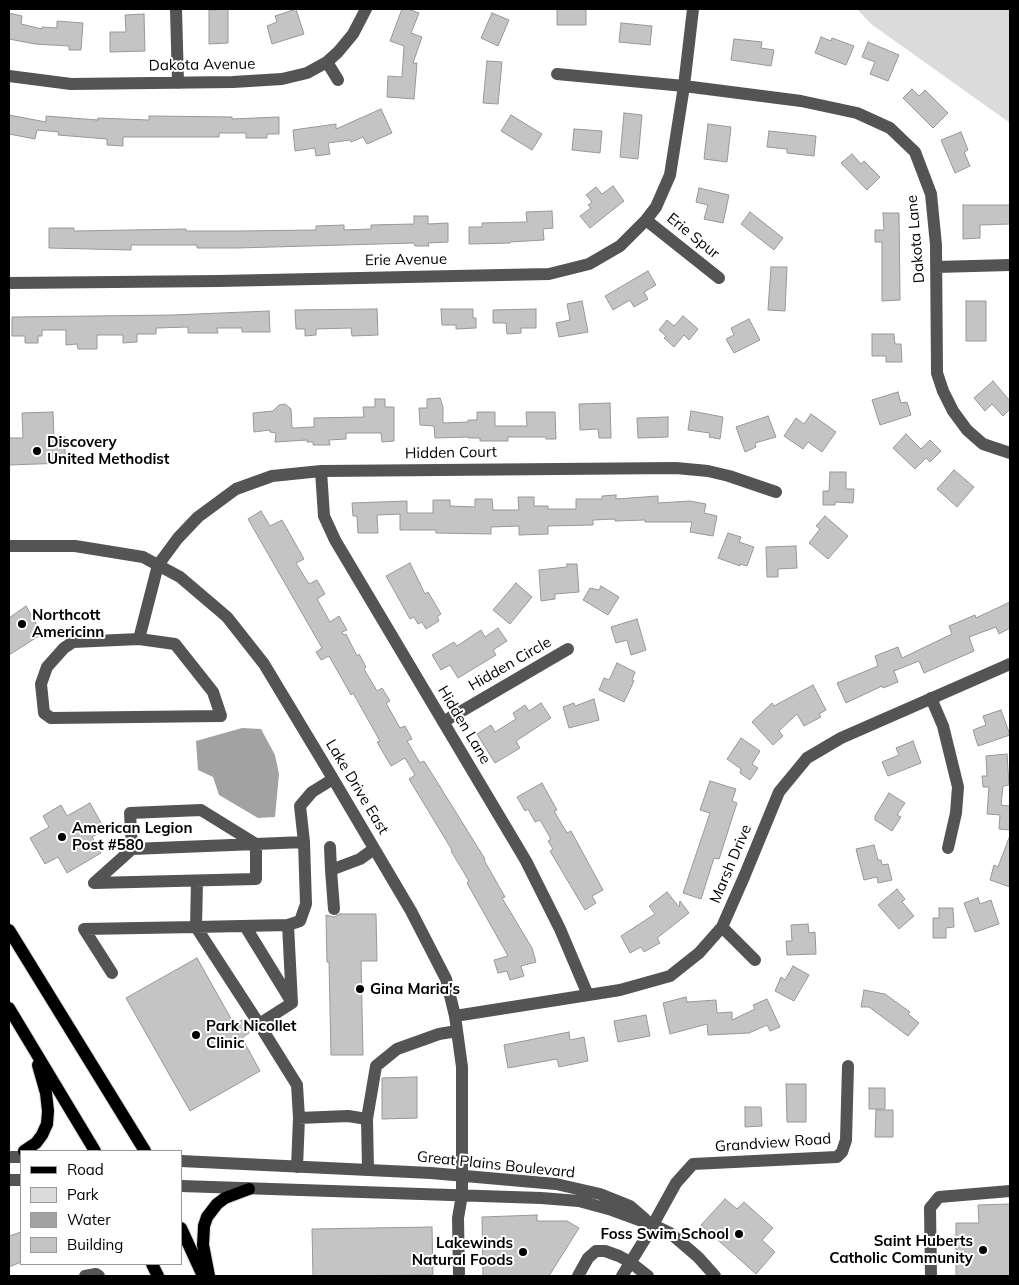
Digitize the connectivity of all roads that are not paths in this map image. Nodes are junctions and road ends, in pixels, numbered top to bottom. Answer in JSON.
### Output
{"nodes":[{"id":1,"x":176,"y":9,"type":"edge"},
{"id":2,"x":366,"y":9,"type":"edge"},
{"id":3,"x":693,"y":9,"type":"edge"},
{"id":4,"x":327,"y":62,"type":"junction"},
{"id":5,"x":558,"y":74,"type":"dead end"},
{"id":6,"x":9,"y":76,"type":"edge"},
{"id":7,"x":338,"y":80,"type":"dead end"},
{"id":8,"x":178,"y":83,"type":"junction"},
{"id":9,"x":684,"y":86,"type":"junction"},
{"id":10,"x":646,"y":220,"type":"junction"},
{"id":11,"x":1010,"y":265,"type":"edge"},
{"id":12,"x":936,"y":267,"type":"junction"},
{"id":13,"x":719,"y":278,"type":"dead end"},
{"id":14,"x":9,"y":283,"type":"edge"},
{"id":15,"x":1010,"y":453,"type":"edge"},
{"id":16,"x":322,"y":471,"type":"junction"},
{"id":17,"x":776,"y":492,"type":"dead end"},
{"id":18,"x":9,"y":546,"type":"edge"},
{"id":19,"x":158,"y":565,"type":"junction"},
{"id":20,"x":139,"y":640,"type":"junction"},
{"id":21,"x":568,"y":648,"type":"dead end"},
{"id":22,"x":1010,"y":664,"type":"edge"},
{"id":23,"x":932,"y":698,"type":"junction"},
{"id":24,"x":443,"y":722,"type":"junction"},
{"id":25,"x":333,"y":779,"type":"junction"},
{"id":26,"x":304,"y":842,"type":"junction"},
{"id":27,"x":256,"y":844,"type":"junction"},
{"id":28,"x":330,"y":847,"type":"dead end"},
{"id":29,"x":948,"y":848,"type":"dead end"},
{"id":30,"x":132,"y":849,"type":"junction"},
{"id":31,"x":374,"y":849,"type":"junction"},
{"id":32,"x":331,"y":870,"type":"junction"},
{"id":33,"x":197,"y":881,"type":"junction"},
{"id":34,"x":334,"y":909,"type":"dead end"},
{"id":35,"x":288,"y":925,"type":"junction"},
{"id":36,"x":245,"y":926,"type":"junction"},
{"id":37,"x":196,"y":927,"type":"junction"},
{"id":38,"x":722,"y":927,"type":"junction"},
{"id":39,"x":9,"y":930,"type":"edge"},
{"id":40,"x":755,"y":960,"type":"dead end"},
{"id":41,"x":112,"y":973,"type":"dead end"},
{"id":42,"x":588,"y":995,"type":"junction"},
{"id":43,"x":292,"y":1004,"type":"junction"},
{"id":44,"x":9,"y":1008,"type":"edge"},
{"id":45,"x":455,"y":1016,"type":"junction"},
{"id":46,"x":259,"y":1024,"type":"junction"},
{"id":47,"x":457,"y":1031,"type":"junction"},
{"id":48,"x":27,"y":1037,"type":"junction"},
{"id":49,"x":848,"y":1066,"type":"dead end"},
{"id":50,"x":299,"y":1118,"type":"junction"},
{"id":51,"x":367,"y":1119,"type":"junction"},
{"id":52,"x":26,"y":1150,"type":"edge"},
{"id":53,"x":94,"y":1150,"type":"edge"},
{"id":54,"x":143,"y":1150,"type":"edge"},
{"id":55,"x":182,"y":1161,"type":"edge"},
{"id":56,"x":297,"y":1167,"type":"junction"},
{"id":57,"x":368,"y":1170,"type":"junction"},
{"id":58,"x":462,"y":1175,"type":"junction"},
{"id":59,"x":182,"y":1186,"type":"edge"},
{"id":60,"x":249,"y":1189,"type":"junction"},
{"id":61,"x":1010,"y":1191,"type":"edge"},
{"id":62,"x":462,"y":1195,"type":"junction"},
{"id":63,"x":653,"y":1225,"type":"junction"},
{"id":64,"x":182,"y":1230,"type":"edge"},
{"id":65,"x":630,"y":1262,"type":"junction"},
{"id":66,"x":85,"y":1276,"type":"edge"},
{"id":67,"x":99,"y":1276,"type":"edge"},
{"id":68,"x":203,"y":1276,"type":"edge"},
{"id":69,"x":209,"y":1276,"type":"edge"},
{"id":70,"x":459,"y":1276,"type":"edge"},
{"id":71,"x":578,"y":1276,"type":"edge"},
{"id":72,"x":622,"y":1276,"type":"edge"},
{"id":73,"x":648,"y":1276,"type":"edge"},
{"id":74,"x":715,"y":1276,"type":"edge"},
{"id":75,"x":931,"y":1276,"type":"edge"}],
"edges":[{"from":1,"to":8,"type":"street"},
{"from":2,"to":4,"type":"street","name":"Dakota Avenue"},
{"from":3,"to":9,"type":"street","name":"Erie Avenue"},
{"from":4,"to":7,"type":"street"},
{"from":4,"to":8,"type":"street","name":"Dakota Avenue"},
{"from":5,"to":9,"type":"street","name":"Dakota Lane"},
{"from":6,"to":8,"type":"street","name":"Dakota Avenue"},
{"from":9,"to":10,"type":"street","name":"Erie Avenue"},
{"from":9,"to":12,"type":"street","name":"Dakota Lane"},
{"from":10,"to":13,"type":"street","name":"Erie Spur"},
{"from":10,"to":14,"type":"street","name":"Erie Avenue"},
{"from":11,"to":12,"type":"street"},
{"from":12,"to":15,"type":"street","name":"Dakota Lane"},
{"from":16,"to":17,"type":"street","name":"Hidden Court"},
{"from":16,"to":19,"type":"street","name":"Hidden Court"},
{"from":16,"to":24,"type":"street","name":"Hidden Lane"},
{"from":18,"to":19,"type":"street","name":"Lake Drive East"},
{"from":19,"to":20,"type":"street"},
{"from":19,"to":25,"type":"street","name":"Lake Drive East"},
{"from":20,"to":20,"type":"street"},
{"from":21,"to":24,"type":"street","name":"Hidden Circle"},
{"from":22,"to":23,"type":"street","name":"Marsh Drive"},
{"from":23,"to":29,"type":"street"},
{"from":23,"to":38,"type":"street","name":"Marsh Drive"},
{"from":24,"to":42,"type":"street","name":"Hidden Lane"},
{"from":25,"to":26,"type":"street"},
{"from":25,"to":31,"type":"street","name":"Lake Drive East"},
{"from":26,"to":27,"type":"street"},
{"from":26,"to":35,"type":"street"},
{"from":27,"to":30,"type":"street"},
{"from":27,"to":30,"type":"street"},
{"from":27,"to":33,"type":"street"},
{"from":28,"to":32,"type":"street"},
{"from":30,"to":33,"type":"street"},
{"from":31,"to":32,"type":"street"},
{"from":31,"to":45,"type":"street","name":"Lake Drive East"},
{"from":32,"to":34,"type":"street"},
{"from":33,"to":37,"type":"street"},
{"from":35,"to":36,"type":"street"},
{"from":35,"to":43,"type":"street"},
{"from":36,"to":37,"type":"street"},
{"from":36,"to":43,"type":"street"},
{"from":37,"to":41,"type":"street"},
{"from":37,"to":46,"type":"street"},
{"from":38,"to":40,"type":"street"},
{"from":38,"to":42,"type":"street","name":"Marsh Drive"},
{"from":39,"to":54,"type":"main road"},
{"from":42,"to":45,"type":"street","name":"Marsh Drive"},
{"from":43,"to":46,"type":"street"},
{"from":44,"to":48,"type":"main road"},
{"from":45,"to":47,"type":"street","name":"Lake Drive East"},
{"from":46,"to":50,"type":"street"},
{"from":47,"to":51,"type":"street"},
{"from":47,"to":58,"type":"street","name":"Lake Drive East"},
{"from":48,"to":52,"type":"main road"},
{"from":48,"to":53,"type":"main road"},
{"from":49,"to":63,"type":"street","name":"Grandview Road"},
{"from":50,"to":51,"type":"street"},
{"from":50,"to":56,"type":"street"},
{"from":51,"to":57,"type":"street"},
{"from":55,"to":56,"type":"street","name":"Great Plains Boulevard"},
{"from":56,"to":57,"type":"street","name":"Great Plains Boulevard"},
{"from":57,"to":58,"type":"street","name":"Great Plains Boulevard"},
{"from":58,"to":62,"type":"street","name":"Lake Drive East"},
{"from":58,"to":63,"type":"street","name":"Great Plains Boulevard"},
{"from":59,"to":60,"type":"street","name":"Great Plains Boulevard"},
{"from":60,"to":62,"type":"street","name":"Great Plains Boulevard"},
{"from":60,"to":69,"type":"main road"},
{"from":61,"to":75,"type":"street"},
{"from":62,"to":63,"type":"street","name":"Great Plains Boulevard"},
{"from":62,"to":70,"type":"street","name":"Lake Drive East"},
{"from":63,"to":65,"type":"street"},
{"from":63,"to":74,"type":"street"},
{"from":64,"to":68,"type":"main road"},
{"from":65,"to":71,"type":"street"},
{"from":65,"to":72,"type":"street"},
{"from":65,"to":73,"type":"street"},
{"from":66,"to":67,"type":"street"}]}
